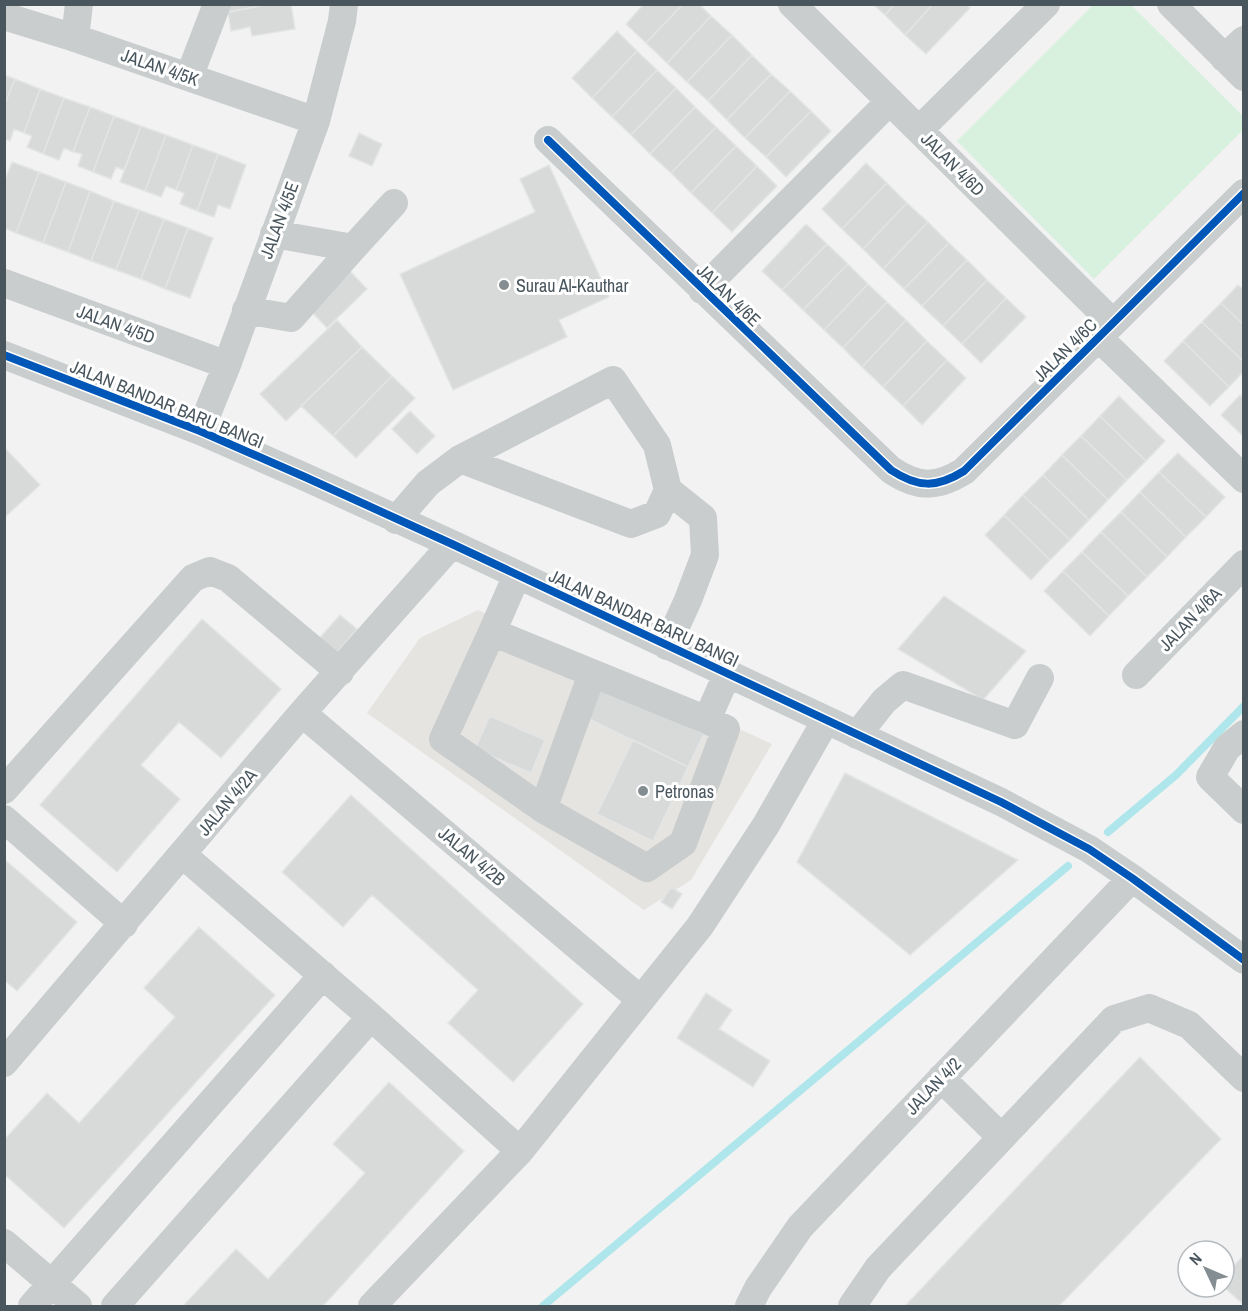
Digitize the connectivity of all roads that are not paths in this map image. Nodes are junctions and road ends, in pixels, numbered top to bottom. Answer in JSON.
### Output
{"nodes":[{"id":1,"x":79,"y":4,"type":"edge"},
{"id":2,"x":217,"y":4,"type":"edge"},
{"id":3,"x":344,"y":4,"type":"edge"},
{"id":4,"x":792,"y":4,"type":"edge"},
{"id":5,"x":1046,"y":4,"type":"edge"},
{"id":6,"x":1171,"y":4,"type":"edge"},
{"id":7,"x":4,"y":16,"type":"edge"},
{"id":8,"x":75,"y":38,"type":"junction"},
{"id":9,"x":1237,"y":58,"type":"edge"},
{"id":10,"x":189,"y":77,"type":"junction"},
{"id":11,"x":890,"y":101,"type":"junction"},
{"id":12,"x":316,"y":121,"type":"junction"},
{"id":13,"x":919,"y":130,"type":"junction"},
{"id":14,"x":548,"y":141,"type":"dead end"},
{"id":15,"x":1244,"y":193,"type":"edge"},
{"id":16,"x":394,"y":203,"type":"dead end"},
{"id":17,"x":274,"y":234,"type":"junction"},
{"id":18,"x":353,"y":248,"type":"junction"},
{"id":19,"x":4,"y":283,"type":"edge"},
{"id":20,"x":702,"y":290,"type":"junction"},
{"id":21,"x":246,"y":310,"type":"junction"},
{"id":22,"x":1106,"y":330,"type":"junction"},
{"id":23,"x":4,"y":354,"type":"edge"},
{"id":24,"x":226,"y":365,"type":"junction"},
{"id":25,"x":200,"y":431,"type":"junction"},
{"id":26,"x":460,"y":459,"type":"junction"},
{"id":27,"x":891,"y":470,"type":"joint"},
{"id":28,"x":1244,"y":479,"type":"edge"},
{"id":29,"x":668,"y":490,"type":"junction"},
{"id":30,"x":396,"y":520,"type":"junction"},
{"id":31,"x":452,"y":544,"type":"junction"},
{"id":32,"x":1244,"y":564,"type":"edge"},
{"id":33,"x":517,"y":574,"type":"junction"},
{"id":34,"x":492,"y":632,"type":"junction"},
{"id":35,"x":667,"y":646,"type":"junction"},
{"id":36,"x":340,"y":672,"type":"junction"},
{"id":37,"x":727,"y":674,"type":"junction"},
{"id":38,"x":592,"y":675,"type":"junction"},
{"id":39,"x":1136,"y":675,"type":"dead end"},
{"id":40,"x":1040,"y":678,"type":"dead end"},
{"id":41,"x":302,"y":713,"type":"junction"},
{"id":42,"x":707,"y":720,"type":"junction"},
{"id":43,"x":826,"y":720,"type":"junction"},
{"id":44,"x":1244,"y":734,"type":"edge"},
{"id":45,"x":857,"y":735,"type":"junction"},
{"id":46,"x":4,"y":790,"type":"edge"},
{"id":47,"x":543,"y":809,"type":"junction"},
{"id":48,"x":1244,"y":810,"type":"edge"},
{"id":49,"x":4,"y":819,"type":"edge"},
{"id":50,"x":183,"y":855,"type":"junction"},
{"id":51,"x":1132,"y":878,"type":"junction"},
{"id":52,"x":124,"y":924,"type":"junction"},
{"id":53,"x":1244,"y":960,"type":"edge"},
{"id":54,"x":323,"y":975,"type":"junction"},
{"id":55,"x":641,"y":1000,"type":"junction"},
{"id":56,"x":371,"y":1017,"type":"junction"},
{"id":57,"x":4,"y":1063,"type":"edge"},
{"id":58,"x":941,"y":1078,"type":"junction"},
{"id":59,"x":1244,"y":1078,"type":"edge"},
{"id":60,"x":1001,"y":1137,"type":"junction"},
{"id":61,"x":520,"y":1151,"type":"junction"},
{"id":62,"x":4,"y":1243,"type":"edge"},
{"id":63,"x":52,"y":1284,"type":"junction"},
{"id":64,"x":32,"y":1306,"type":"edge"},
{"id":65,"x":78,"y":1306,"type":"edge"},
{"id":66,"x":115,"y":1306,"type":"edge"},
{"id":67,"x":372,"y":1306,"type":"edge"},
{"id":68,"x":749,"y":1306,"type":"edge"},
{"id":69,"x":852,"y":1306,"type":"edge"}],
"edges":[{"from":1,"to":8,"type":"street"},
{"from":2,"to":10,"type":"street"},
{"from":3,"to":12,"type":"street","name":"JALAN 4/5E"},
{"from":4,"to":11,"type":"street","name":"JALAN 4/6D"},
{"from":5,"to":13,"type":"street"},
{"from":6,"to":9,"type":"street"},
{"from":7,"to":8,"type":"street","name":"JALAN 4/5K"},
{"from":8,"to":10,"type":"street","name":"JALAN 4/5K"},
{"from":10,"to":12,"type":"street","name":"JALAN 4/5K"},
{"from":11,"to":13,"type":"street","name":"JALAN 4/6D"},
{"from":11,"to":20,"type":"street"},
{"from":12,"to":17,"type":"street","name":"JALAN 4/5E"},
{"from":13,"to":22,"type":"street","name":"JALAN 4/6D"},
{"from":14,"to":20,"type":"street","name":"JALAN 4/6E"},
{"from":15,"to":22,"type":"street","name":"JALAN 4/6C"},
{"from":16,"to":18,"type":"street"},
{"from":17,"to":18,"type":"street"},
{"from":17,"to":21,"type":"street","name":"JALAN 4/5E"},
{"from":18,"to":21,"type":"street"},
{"from":19,"to":24,"type":"street","name":"JALAN 4/5D"},
{"from":20,"to":27,"type":"street","name":"JALAN 4/6E"},
{"from":21,"to":24,"type":"street","name":"JALAN 4/5E"},
{"from":22,"to":27,"type":"street","name":"JALAN 4/6C"},
{"from":22,"to":28,"type":"street","name":"JALAN 4/6D"},
{"from":23,"to":25,"type":"street","name":"JALAN BANDAR BARU BANGI"},
{"from":24,"to":25,"type":"street","name":"JALAN 4/5E"},
{"from":25,"to":30,"type":"street","name":"JALAN BANDAR BARU BANGI"},
{"from":26,"to":29,"type":"street"},
{"from":26,"to":29,"type":"street"},
{"from":26,"to":30,"type":"street"},
{"from":29,"to":35,"type":"street"},
{"from":30,"to":31,"type":"street","name":"JALAN BANDAR BARU BANGI"},
{"from":31,"to":33,"type":"street","name":"JALAN BANDAR BARU BANGI"},
{"from":31,"to":36,"type":"street","name":"JALAN 4/2A"},
{"from":32,"to":39,"type":"street","name":"JALAN 4/6A"},
{"from":33,"to":34,"type":"street"},
{"from":33,"to":35,"type":"street","name":"JALAN BANDAR BARU BANGI"},
{"from":34,"to":38,"type":"street"},
{"from":34,"to":47,"type":"street"},
{"from":35,"to":37,"type":"street","name":"JALAN BANDAR BARU BANGI"},
{"from":36,"to":41,"type":"street","name":"JALAN 4/2A"},
{"from":36,"to":46,"type":"street"},
{"from":37,"to":42,"type":"street"},
{"from":37,"to":43,"type":"street","name":"JALAN BANDAR BARU BANGI"},
{"from":38,"to":42,"type":"street"},
{"from":38,"to":47,"type":"street"},
{"from":40,"to":45,"type":"street"},
{"from":41,"to":50,"type":"street","name":"JALAN 4/2A"},
{"from":41,"to":55,"type":"street","name":"JALAN 4/2B"},
{"from":42,"to":47,"type":"street"},
{"from":43,"to":45,"type":"street","name":"JALAN BANDAR BARU BANGI"},
{"from":43,"to":55,"type":"street"},
{"from":44,"to":48,"type":"street"},
{"from":45,"to":51,"type":"street","name":"JALAN BANDAR BARU BANGI"},
{"from":49,"to":52,"type":"street"},
{"from":50,"to":52,"type":"street","name":"JALAN 4/2A"},
{"from":50,"to":54,"type":"street"},
{"from":51,"to":53,"type":"street","name":"JALAN BANDAR BARU BANGI"},
{"from":51,"to":58,"type":"street","name":"JALAN 4/2"},
{"from":52,"to":57,"type":"street","name":"JALAN 4/2A"},
{"from":54,"to":56,"type":"street"},
{"from":54,"to":63,"type":"street"},
{"from":55,"to":61,"type":"street"},
{"from":56,"to":61,"type":"street"},
{"from":56,"to":66,"type":"street"},
{"from":58,"to":60,"type":"street"},
{"from":58,"to":68,"type":"street","name":"JALAN 4/2"},
{"from":59,"to":60,"type":"street"},
{"from":60,"to":69,"type":"street"},
{"from":61,"to":67,"type":"street"},
{"from":62,"to":63,"type":"street"},
{"from":63,"to":64,"type":"street"},
{"from":63,"to":65,"type":"street"}]}
